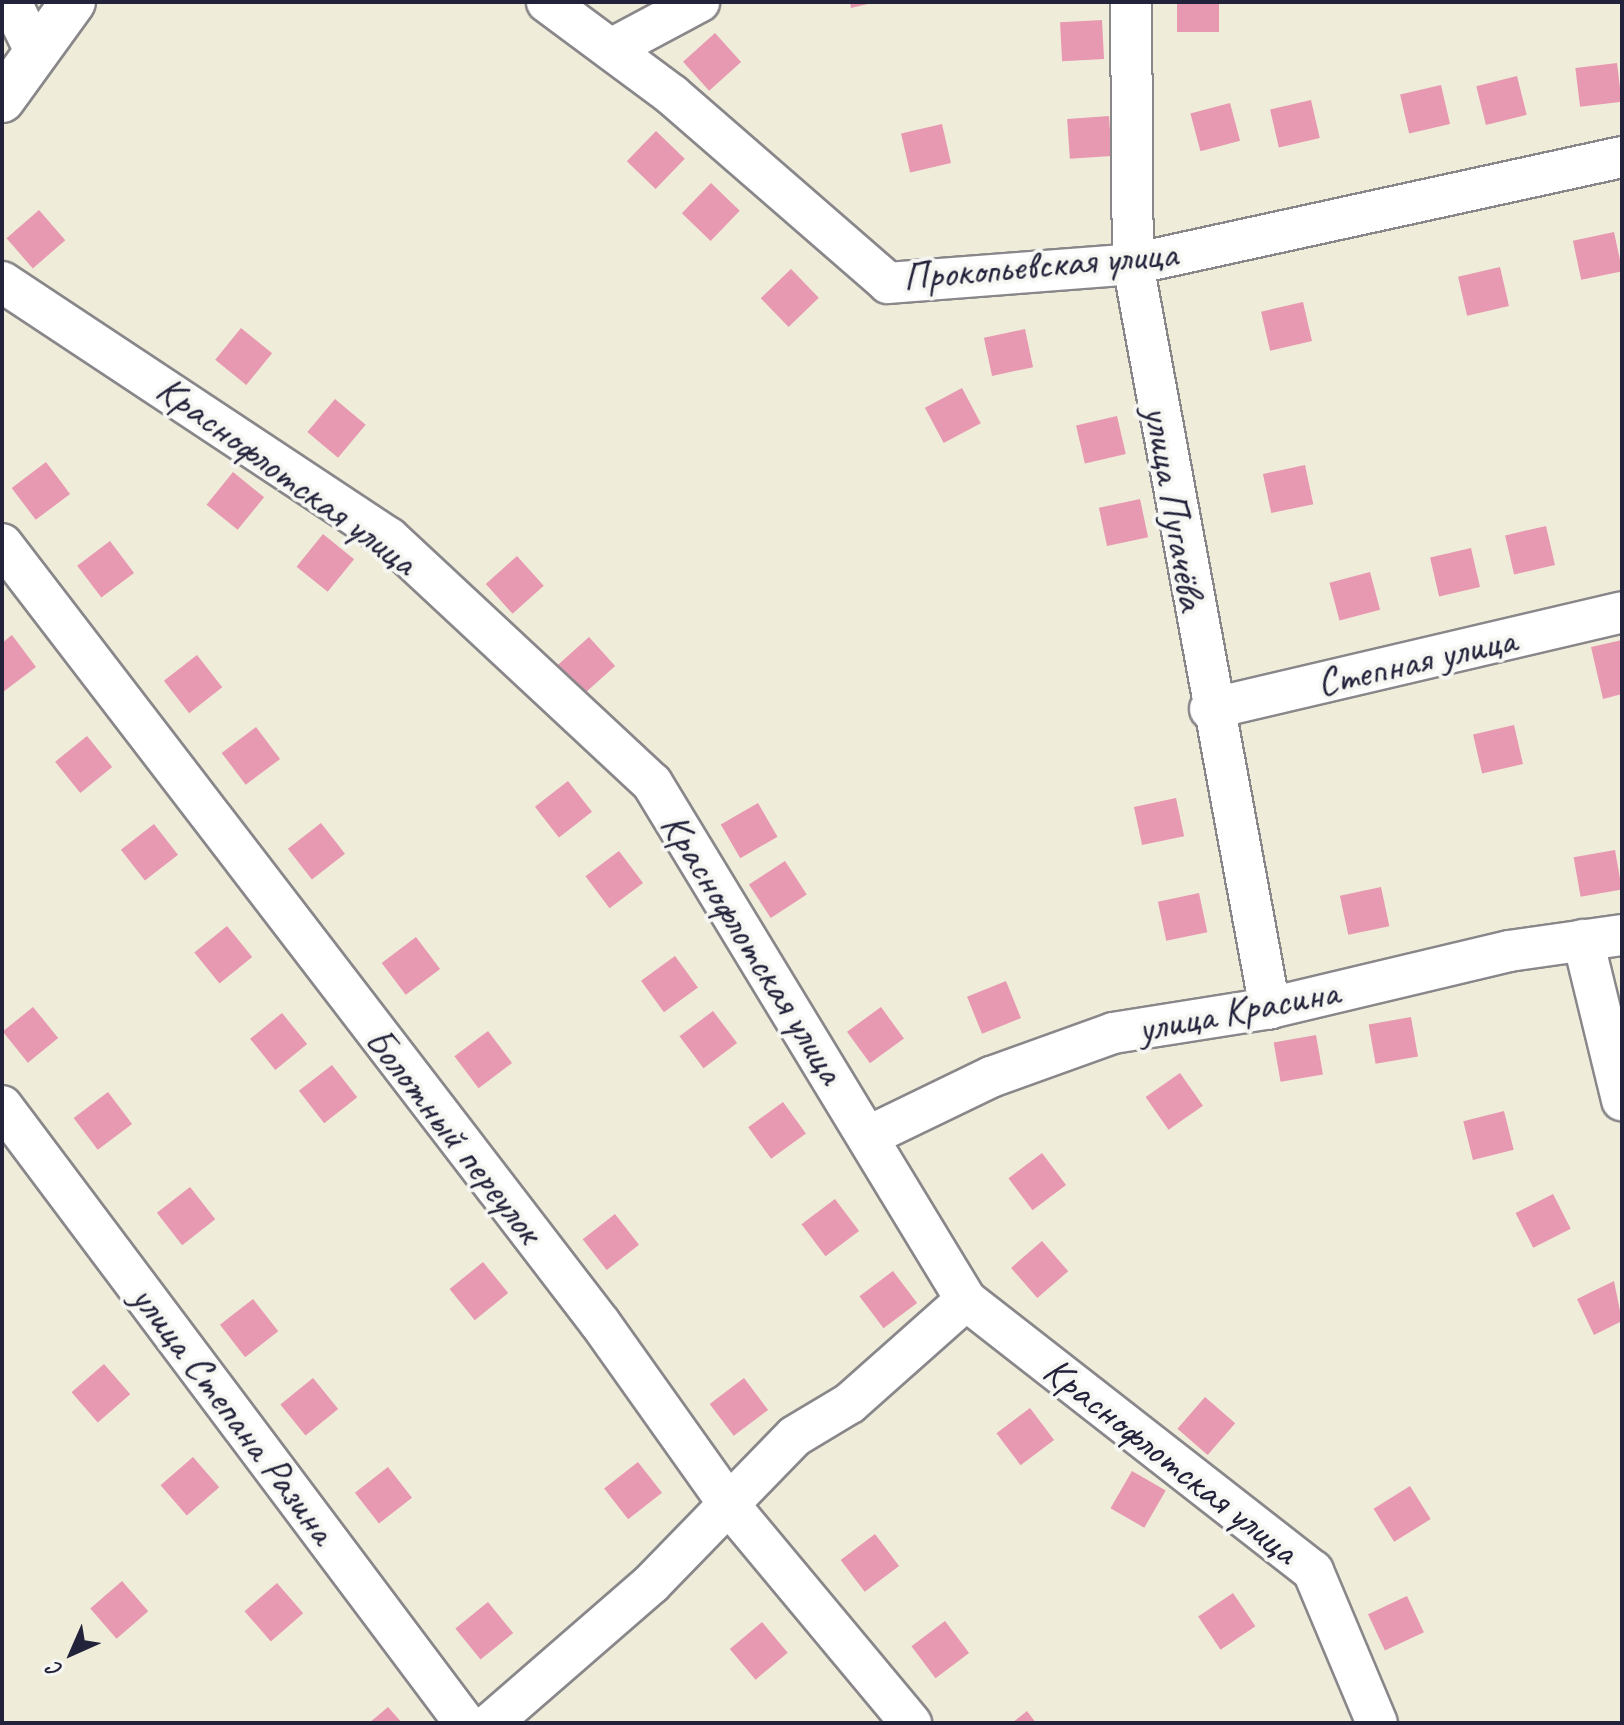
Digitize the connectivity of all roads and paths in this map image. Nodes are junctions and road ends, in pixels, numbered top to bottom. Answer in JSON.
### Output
{"nodes":[{"id":1,"x":11,"y":2,"type":"edge"},
{"id":2,"x":73,"y":2,"type":"edge"},
{"id":3,"x":547,"y":2,"type":"edge"},
{"id":4,"x":699,"y":2,"type":"edge"},
{"id":5,"x":1131,"y":2,"type":"edge"},
{"id":6,"x":611,"y":49,"type":"junction"},
{"id":7,"x":36,"y":53,"type":"junction"},
{"id":8,"x":2,"y":100,"type":"edge"},
{"id":9,"x":1622,"y":157,"type":"edge"},
{"id":10,"x":1133,"y":264,"type":"junction"},
{"id":11,"x":2,"y":282,"type":"edge"},
{"id":12,"x":2,"y":544,"type":"edge"},
{"id":13,"x":1622,"y":612,"type":"edge"},
{"id":14,"x":1210,"y":709,"type":"junction"},
{"id":15,"x":1603,"y":937,"type":"edge"},
{"id":16,"x":1270,"y":1008,"type":"junction"},
{"id":17,"x":1622,"y":1100,"type":"edge"},
{"id":18,"x":2,"y":1106,"type":"edge"},
{"id":19,"x":869,"y":1136,"type":"junction"},
{"id":20,"x":966,"y":1300,"type":"junction"},
{"id":21,"x":730,"y":1506,"type":"junction"},
{"id":22,"x":465,"y":1723,"type":"edge"},
{"id":23,"x":491,"y":1723,"type":"edge"},
{"id":24,"x":911,"y":1723,"type":"edge"},
{"id":25,"x":1377,"y":1723,"type":"edge"}],
"edges":[{"from":1,"to":7,"type":"street"},
{"from":2,"to":7,"type":"street"},
{"from":3,"to":6,"type":"street","name":"Прокопьевская улица"},
{"from":4,"to":6,"type":"street"},
{"from":5,"to":10,"type":"street","name":"улица Пугачёва"},
{"from":6,"to":10,"type":"street","name":"Прокопьевская улица"},
{"from":7,"to":8,"type":"street"},
{"from":9,"to":10,"type":"street","name":"Прокопьевская улица"},
{"from":10,"to":14,"type":"street","name":"улица Пугачёва"},
{"from":11,"to":19,"type":"street","name":"Краснофлотская улица"},
{"from":12,"to":21,"type":"street","name":"Болотный переулок"},
{"from":13,"to":14,"type":"street","name":"Степная улица"},
{"from":14,"to":16,"type":"street","name":"улица Пугачёва"},
{"from":15,"to":16,"type":"street","name":"улица Красина"},
{"from":15,"to":17,"type":"street"},
{"from":16,"to":19,"type":"street","name":"улица Красина"},
{"from":18,"to":22,"type":"street","name":"улица Степана Разина"},
{"from":19,"to":20,"type":"street","name":"Краснофлотская улица"},
{"from":20,"to":21,"type":"street"},
{"from":20,"to":25,"type":"street","name":"Краснофлотская улица"},
{"from":21,"to":23,"type":"street"},
{"from":21,"to":24,"type":"street","name":"Болотный переулок"}]}
